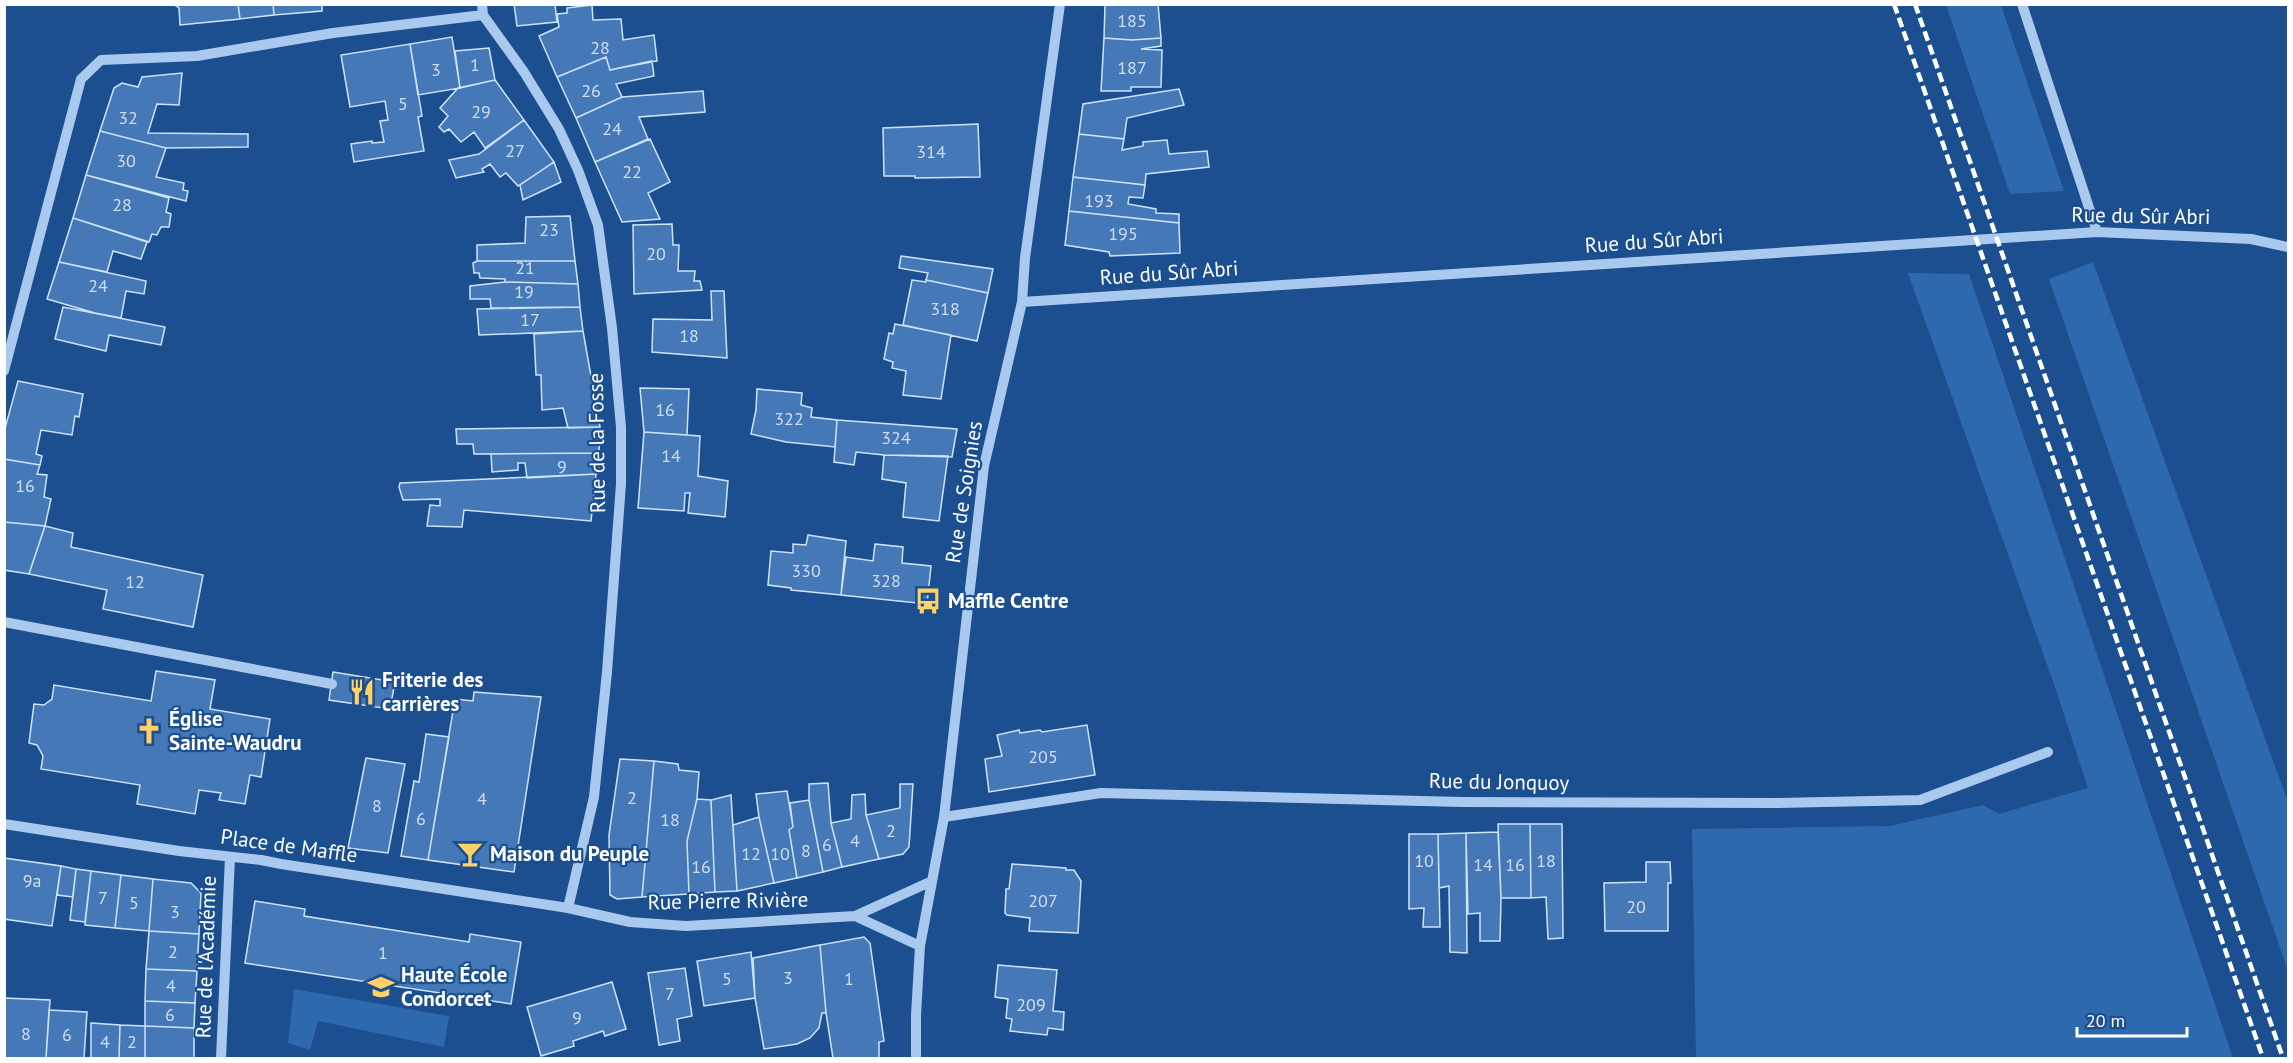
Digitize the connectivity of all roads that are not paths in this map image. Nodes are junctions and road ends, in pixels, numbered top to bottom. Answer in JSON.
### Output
{"nodes":[{"id":1,"x":1060,"y":4,"type":"edge"},
{"id":2,"x":2022,"y":4,"type":"edge"},
{"id":3,"x":483,"y":10,"type":"edge"},
{"id":4,"x":2097,"y":232,"type":"junction"},
{"id":5,"x":2289,"y":247,"type":"edge"},
{"id":6,"x":1022,"y":302,"type":"junction"},
{"id":7,"x":4,"y":371,"type":"edge"},
{"id":8,"x":4,"y":622,"type":"edge"},
{"id":9,"x":332,"y":684,"type":"dead end"},
{"id":10,"x":2048,"y":752,"type":"dead end"},
{"id":11,"x":944,"y":817,"type":"junction"},
{"id":12,"x":4,"y":824,"type":"edge"},
{"id":13,"x":230,"y":857,"type":"junction"},
{"id":14,"x":932,"y":881,"type":"junction"},
{"id":15,"x":568,"y":908,"type":"junction"},
{"id":16,"x":855,"y":916,"type":"junction"},
{"id":17,"x":920,"y":945,"type":"junction"},
{"id":18,"x":221,"y":1059,"type":"edge"},
{"id":19,"x":916,"y":1059,"type":"edge"}],
"edges":[{"from":1,"to":6,"type":"street","name":"Rue de Soignies"},
{"from":2,"to":4,"type":"street"},
{"from":3,"to":7,"type":"street"},
{"from":3,"to":15,"type":"street","name":"Rue de la Fosse"},
{"from":4,"to":5,"type":"street","name":"Rue du Sûr Abri"},
{"from":4,"to":6,"type":"street","name":"Rue du Sûr Abri"},
{"from":6,"to":11,"type":"street","name":"Rue de Soignies"},
{"from":8,"to":9,"type":"street"},
{"from":10,"to":11,"type":"street","name":"Rue du Jonquoy"},
{"from":11,"to":14,"type":"street","name":"Rue de Soignies"},
{"from":12,"to":13,"type":"street","name":"Place de Maffle"},
{"from":13,"to":15,"type":"street","name":"Place de Maffle"},
{"from":13,"to":18,"type":"street","name":"Rue de l'Académie"},
{"from":14,"to":16,"type":"street","name":"Rue Pierre Rivière"},
{"from":14,"to":17,"type":"street","name":"Rue de Soignies"},
{"from":15,"to":16,"type":"street","name":"Rue Pierre Rivière"},
{"from":16,"to":17,"type":"street","name":"Rue Pierre Rivière"},
{"from":17,"to":19,"type":"street","name":"Rue de Soignies"}]}
